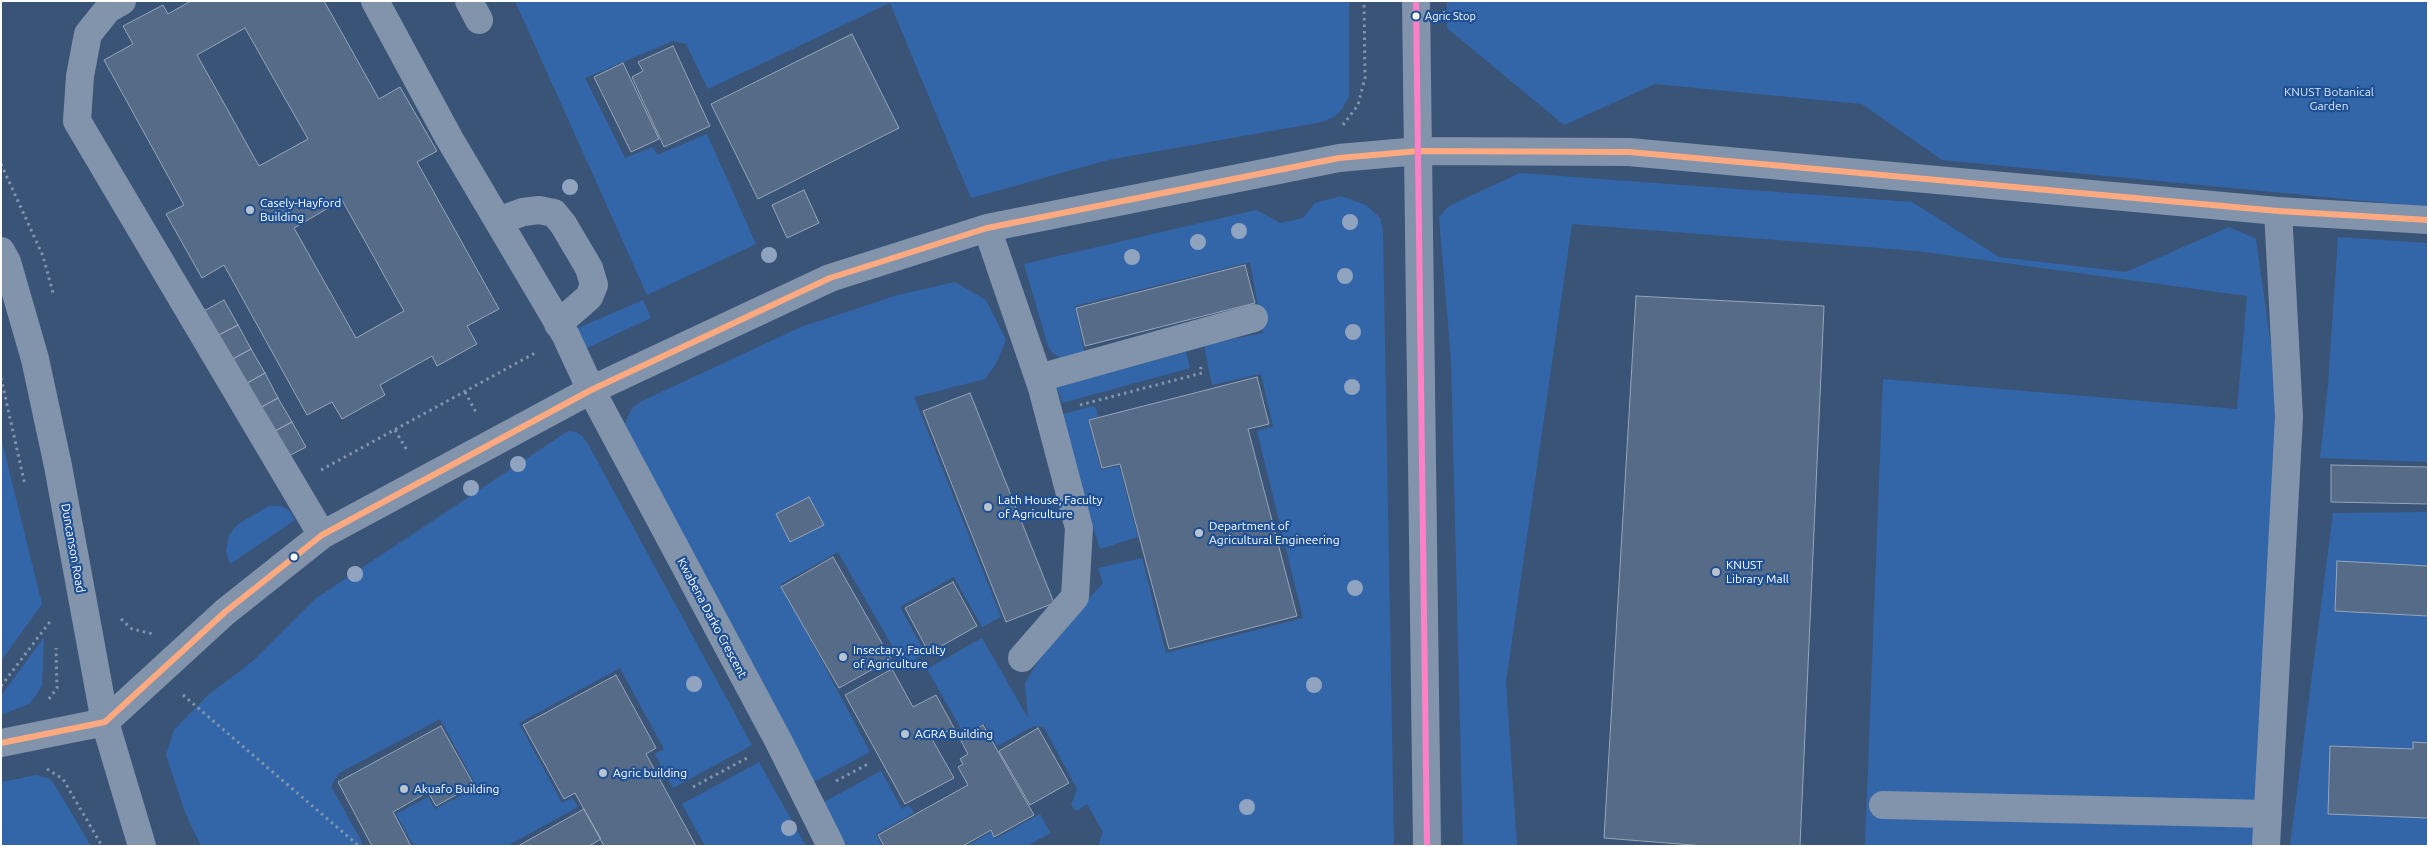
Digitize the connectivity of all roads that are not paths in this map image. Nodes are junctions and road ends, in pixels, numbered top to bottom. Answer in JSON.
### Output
{"nodes":[{"id":1,"x":122,"y":1,"type":"edge"},
{"id":2,"x":375,"y":1,"type":"edge"},
{"id":3,"x":1416,"y":1,"type":"edge"},
{"id":4,"x":1418,"y":151,"type":"junction"},
{"id":5,"x":2278,"y":210,"type":"junction"},
{"id":6,"x":2428,"y":220,"type":"edge"},
{"id":7,"x":498,"y":221,"type":"junction"},
{"id":8,"x":987,"y":228,"type":"junction"},
{"id":9,"x":1,"y":251,"type":"edge"},
{"id":10,"x":1254,"y":318,"type":"dead end"},
{"id":11,"x":562,"y":330,"type":"junction"},
{"id":12,"x":1039,"y":378,"type":"junction"},
{"id":13,"x":591,"y":390,"type":"junction"},
{"id":14,"x":322,"y":535,"type":"junction"},
{"id":15,"x":1022,"y":658,"type":"dead end"},
{"id":16,"x":104,"y":722,"type":"junction"},
{"id":17,"x":12,"y":740,"type":"edge"},
{"id":18,"x":1884,"y":805,"type":"dead end"},
{"id":19,"x":2268,"y":814,"type":"junction"},
{"id":20,"x":142,"y":846,"type":"edge"},
{"id":21,"x":831,"y":846,"type":"edge"},
{"id":22,"x":1428,"y":846,"type":"edge"},
{"id":23,"x":2266,"y":846,"type":"edge"}],
"edges":[{"from":1,"to":14,"type":"street"},
{"from":2,"to":7,"type":"street","name":"Kwabena Darko Crescent"},
{"from":3,"to":4,"type":"street"},
{"from":4,"to":5,"type":"street"},
{"from":4,"to":8,"type":"street"},
{"from":4,"to":22,"type":"street"},
{"from":5,"to":6,"type":"street"},
{"from":5,"to":19,"type":"street"},
{"from":7,"to":11,"type":"street","name":"Kwabena Darko Crescent"},
{"from":7,"to":11,"type":"street"},
{"from":8,"to":12,"type":"street"},
{"from":8,"to":13,"type":"street"},
{"from":9,"to":16,"type":"street","name":"Duncanson Road"},
{"from":10,"to":12,"type":"street"},
{"from":11,"to":13,"type":"street","name":"Kwabena Darko Crescent"},
{"from":12,"to":15,"type":"street"},
{"from":13,"to":14,"type":"street"},
{"from":13,"to":21,"type":"street","name":"Kwabena Darko Crescent"},
{"from":14,"to":16,"type":"street"},
{"from":16,"to":17,"type":"street"},
{"from":16,"to":20,"type":"street","name":"Duncanson Road"},
{"from":18,"to":19,"type":"street"},
{"from":19,"to":23,"type":"street"}]}
